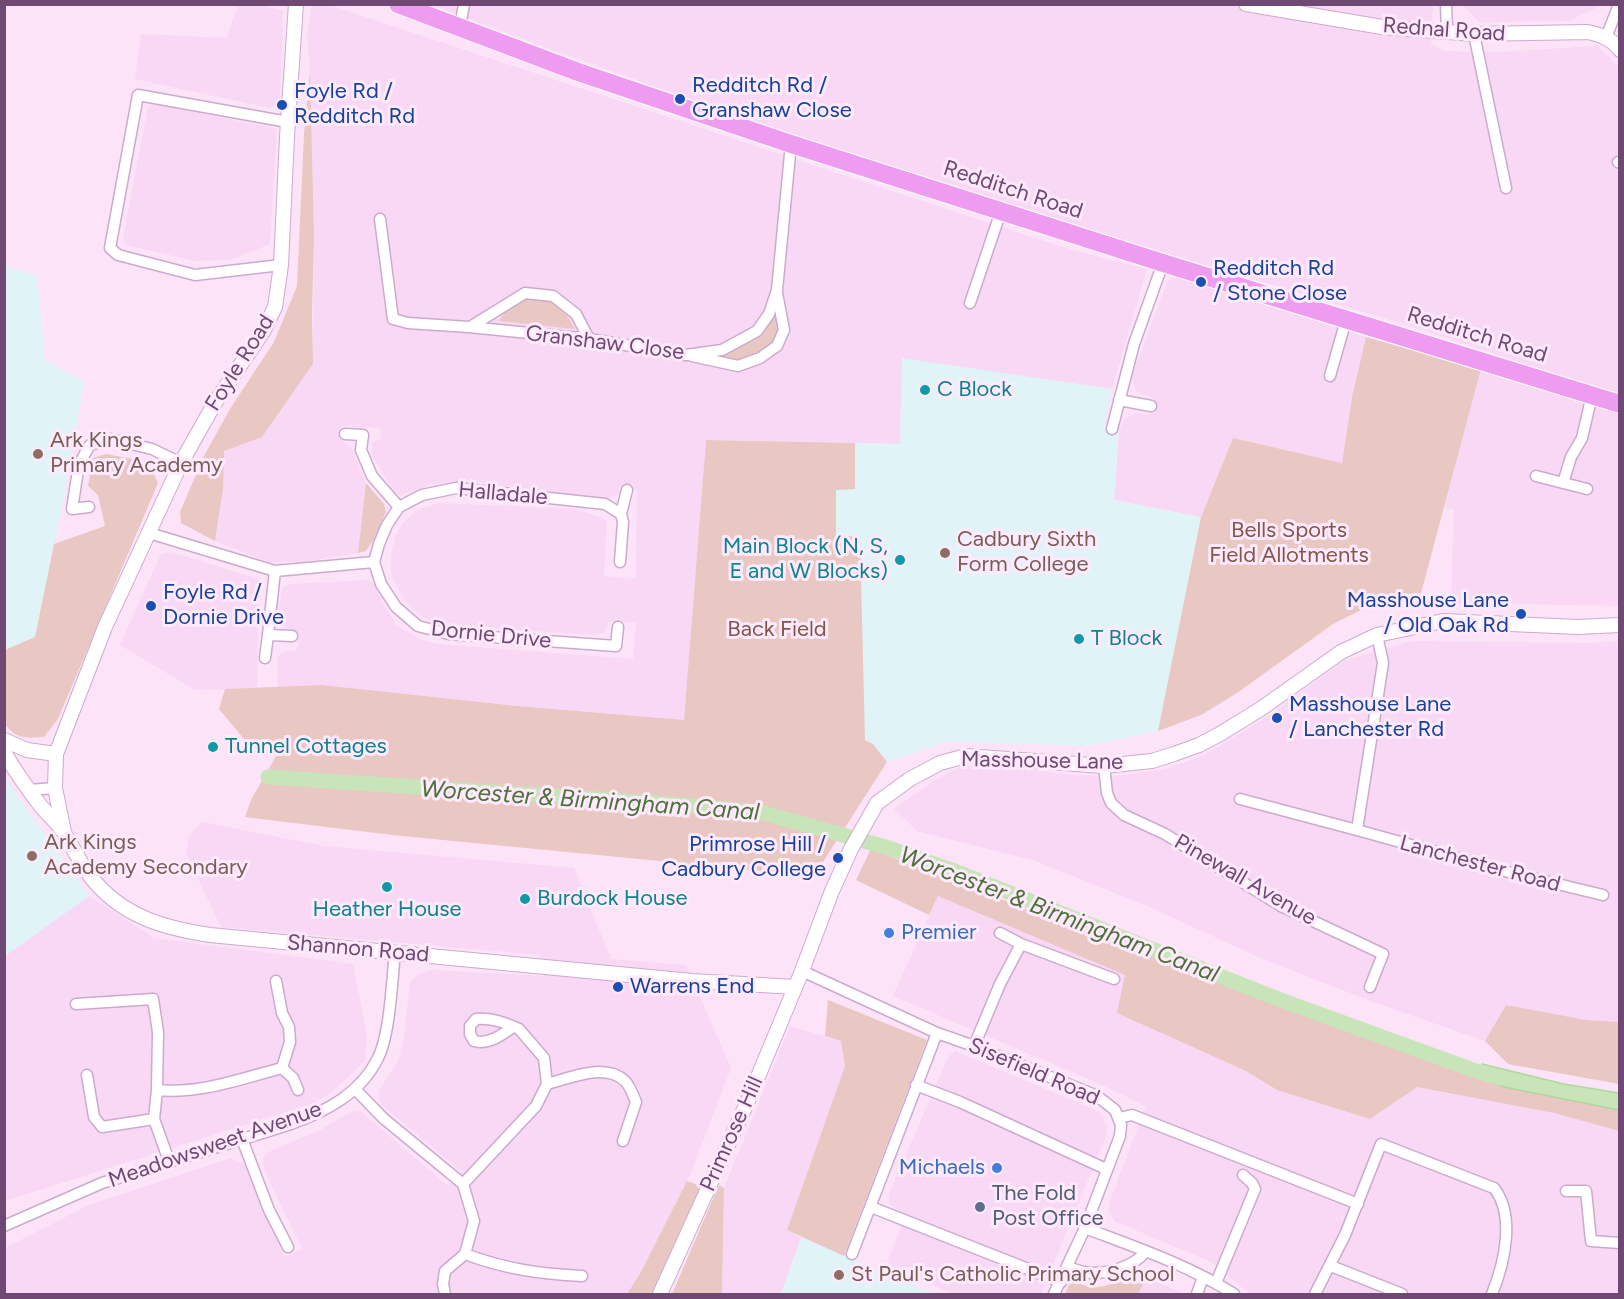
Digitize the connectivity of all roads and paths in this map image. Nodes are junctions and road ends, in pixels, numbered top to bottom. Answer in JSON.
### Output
{"nodes":[{"id":1,"x":296,"y":4,"type":"edge"},
{"id":2,"x":398,"y":4,"type":"edge"},
{"id":3,"x":464,"y":4,"type":"edge"},
{"id":4,"x":1446,"y":4,"type":"edge"},
{"id":5,"x":1619,"y":4,"type":"edge"},
{"id":6,"x":1254,"y":5,"type":"edge"},
{"id":7,"x":460,"y":27,"type":"junction"},
{"id":8,"x":1447,"y":31,"type":"junction"},
{"id":9,"x":1474,"y":34,"type":"junction"},
{"id":10,"x":1606,"y":38,"type":"junction"},
{"id":11,"x":1620,"y":50,"type":"edge"},
{"id":12,"x":288,"y":122,"type":"junction"},
{"id":13,"x":791,"y":144,"type":"junction"},
{"id":14,"x":1506,"y":188,"type":"dead end"},
{"id":15,"x":1001,"y":211,"type":"junction"},
{"id":16,"x":380,"y":219,"type":"dead end"},
{"id":17,"x":1163,"y":263,"type":"junction"},
{"id":18,"x":281,"y":265,"type":"junction"},
{"id":19,"x":777,"y":290,"type":"junction"},
{"id":20,"x":970,"y":303,"type":"dead end"},
{"id":21,"x":1346,"y":320,"type":"junction"},
{"id":22,"x":470,"y":327,"type":"junction"},
{"id":23,"x":589,"y":339,"type":"junction"},
{"id":24,"x":686,"y":355,"type":"junction"},
{"id":25,"x":1330,"y":376,"type":"dead end"},
{"id":26,"x":1592,"y":395,"type":"junction"},
{"id":27,"x":1119,"y":400,"type":"junction"},
{"id":28,"x":1620,"y":404,"type":"edge"},
{"id":29,"x":1151,"y":406,"type":"dead end"},
{"id":30,"x":1112,"y":429,"type":"dead end"},
{"id":31,"x":345,"y":434,"type":"dead end"},
{"id":32,"x":181,"y":463,"type":"junction"},
{"id":33,"x":1536,"y":476,"type":"dead end"},
{"id":34,"x":1563,"y":483,"type":"junction"},
{"id":35,"x":1587,"y":489,"type":"dead end"},
{"id":36,"x":627,"y":490,"type":"dead end"},
{"id":37,"x":89,"y":507,"type":"dead end"},
{"id":38,"x":399,"y":507,"type":"junction"},
{"id":39,"x":621,"y":514,"type":"junction"},
{"id":40,"x":149,"y":533,"type":"junction"},
{"id":41,"x":374,"y":562,"type":"junction"},
{"id":42,"x":620,"y":562,"type":"dead end"},
{"id":43,"x":275,"y":571,"type":"junction"},
{"id":44,"x":1620,"y":626,"type":"edge"},
{"id":45,"x":618,"y":627,"type":"dead end"},
{"id":46,"x":268,"y":635,"type":"junction"},
{"id":47,"x":1377,"y":635,"type":"junction"},
{"id":48,"x":292,"y":636,"type":"dead end"},
{"id":49,"x":265,"y":658,"type":"dead end"},
{"id":50,"x":11,"y":743,"type":"edge"},
{"id":51,"x":4,"y":752,"type":"edge"},
{"id":52,"x":56,"y":754,"type":"junction"},
{"id":53,"x":1104,"y":766,"type":"junction"},
{"id":54,"x":16,"y":772,"type":"junction"},
{"id":55,"x":54,"y":788,"type":"junction"},
{"id":56,"x":29,"y":790,"type":"junction"},
{"id":57,"x":1240,"y":799,"type":"dead end"},
{"id":58,"x":1357,"y":830,"type":"junction"},
{"id":59,"x":64,"y":832,"type":"junction"},
{"id":60,"x":1604,"y":895,"type":"dead end"},
{"id":61,"x":1000,"y":933,"type":"dead end"},
{"id":62,"x":1021,"y":944,"type":"junction"},
{"id":63,"x":395,"y":952,"type":"junction"},
{"id":64,"x":802,"y":971,"type":"junction"},
{"id":65,"x":1114,"y":979,"type":"dead end"},
{"id":66,"x":276,"y":981,"type":"dead end"},
{"id":67,"x":795,"y":987,"type":"junction"},
{"id":68,"x":1370,"y":987,"type":"dead end"},
{"id":69,"x":76,"y":1004,"type":"dead end"},
{"id":70,"x":513,"y":1027,"type":"dead end"},
{"id":71,"x":937,"y":1033,"type":"junction"},
{"id":72,"x":974,"y":1046,"type":"junction"},
{"id":73,"x":282,"y":1068,"type":"junction"},
{"id":74,"x":87,"y":1075,"type":"dead end"},
{"id":75,"x":547,"y":1084,"type":"junction"},
{"id":76,"x":916,"y":1085,"type":"junction"},
{"id":77,"x":355,"y":1089,"type":"junction"},
{"id":78,"x":158,"y":1090,"type":"junction"},
{"id":79,"x":298,"y":1090,"type":"dead end"},
{"id":80,"x":1119,"y":1118,"type":"junction"},
{"id":81,"x":154,"y":1119,"type":"junction"},
{"id":82,"x":242,"y":1138,"type":"junction"},
{"id":83,"x":623,"y":1141,"type":"dead end"},
{"id":84,"x":169,"y":1161,"type":"junction"},
{"id":85,"x":1106,"y":1169,"type":"junction"},
{"id":86,"x":1243,"y":1175,"type":"dead end"},
{"id":87,"x":463,"y":1184,"type":"junction"},
{"id":88,"x":1566,"y":1191,"type":"dead end"},
{"id":89,"x":1358,"y":1204,"type":"junction"},
{"id":90,"x":871,"y":1207,"type":"junction"},
{"id":91,"x":4,"y":1226,"type":"edge"},
{"id":92,"x":1084,"y":1228,"type":"junction"},
{"id":93,"x":1620,"y":1243,"type":"edge"},
{"id":94,"x":288,"y":1247,"type":"dead end"},
{"id":95,"x":1146,"y":1251,"type":"junction"},
{"id":96,"x":465,"y":1254,"type":"junction"},
{"id":97,"x":852,"y":1254,"type":"dead end"},
{"id":98,"x":1331,"y":1266,"type":"junction"},
{"id":99,"x":1067,"y":1267,"type":"junction"},
{"id":100,"x":582,"y":1276,"type":"dead end"},
{"id":101,"x":1203,"y":1276,"type":"junction"},
{"id":102,"x":1061,"y":1281,"type":"junction"},
{"id":103,"x":1216,"y":1283,"type":"junction"},
{"id":104,"x":445,"y":1294,"type":"edge"},
{"id":105,"x":660,"y":1294,"type":"edge"},
{"id":106,"x":1054,"y":1294,"type":"edge"},
{"id":107,"x":1197,"y":1294,"type":"edge"},
{"id":108,"x":1234,"y":1294,"type":"edge"},
{"id":109,"x":1315,"y":1294,"type":"edge"},
{"id":110,"x":1402,"y":1294,"type":"edge"},
{"id":111,"x":1492,"y":1294,"type":"edge"}],
"edges":[{"from":1,"to":12,"type":"street","name":"Foyle Road"},
{"from":2,"to":7,"type":"highway","name":"Redditch Road"},
{"from":3,"to":7,"type":"street"},
{"from":4,"to":8,"type":"street"},
{"from":5,"to":10,"type":"street"},
{"from":6,"to":8,"type":"street","name":"Rednal Road"},
{"from":7,"to":13,"type":"highway","name":"Redditch Road"},
{"from":8,"to":9,"type":"street","name":"Rednal Road"},
{"from":9,"to":10,"type":"street","name":"Rednal Road"},
{"from":9,"to":14,"type":"street"},
{"from":10,"to":11,"type":"street"},
{"from":12,"to":18,"type":"street","name":"Foyle Road"},
{"from":12,"to":18,"type":"street"},
{"from":13,"to":15,"type":"highway","name":"Redditch Road"},
{"from":13,"to":19,"type":"street","name":"Granshaw Close"},
{"from":15,"to":17,"type":"highway","name":"Redditch Road"},
{"from":15,"to":20,"type":"street"},
{"from":16,"to":22,"type":"street","name":"Granshaw Close"},
{"from":17,"to":21,"type":"highway","name":"Redditch Road"},
{"from":17,"to":27,"type":"street"},
{"from":18,"to":32,"type":"street","name":"Foyle Road"},
{"from":19,"to":24,"type":"street","name":"Granshaw Close"},
{"from":19,"to":24,"type":"street"},
{"from":21,"to":25,"type":"street"},
{"from":21,"to":26,"type":"highway","name":"Redditch Road"},
{"from":22,"to":23,"type":"street","name":"Granshaw Close"},
{"from":22,"to":23,"type":"street"},
{"from":23,"to":24,"type":"street","name":"Granshaw Close"},
{"from":26,"to":28,"type":"highway","name":"Redditch Road"},
{"from":26,"to":34,"type":"street"},
{"from":27,"to":29,"type":"street"},
{"from":27,"to":30,"type":"street"},
{"from":31,"to":38,"type":"street"},
{"from":32,"to":37,"type":"street"},
{"from":32,"to":40,"type":"street","name":"Foyle Road"},
{"from":33,"to":34,"type":"street"},
{"from":34,"to":35,"type":"street"},
{"from":36,"to":39,"type":"street"},
{"from":38,"to":39,"type":"street","name":"Halladale"},
{"from":38,"to":41,"type":"street"},
{"from":39,"to":42,"type":"street"},
{"from":40,"to":43,"type":"street"},
{"from":40,"to":52,"type":"street","name":"Foyle Road"},
{"from":41,"to":43,"type":"street"},
{"from":41,"to":45,"type":"street","name":"Dornie Drive"},
{"from":43,"to":46,"type":"street"},
{"from":44,"to":47,"type":"street","name":"Masshouse Lane"},
{"from":46,"to":48,"type":"street"},
{"from":46,"to":49,"type":"street"},
{"from":47,"to":53,"type":"street","name":"Masshouse Lane"},
{"from":47,"to":58,"type":"street"},
{"from":50,"to":52,"type":"street"},
{"from":50,"to":54,"type":"street"},
{"from":51,"to":54,"type":"street","name":"Shannon Road"},
{"from":52,"to":55,"type":"street","name":"Foyle Road"},
{"from":53,"to":64,"type":"street","name":"Masshouse Lane"},
{"from":53,"to":68,"type":"street","name":"Pinewall Avenue"},
{"from":54,"to":56,"type":"street","name":"Shannon Road"},
{"from":55,"to":56,"type":"street"},
{"from":55,"to":59,"type":"street","name":"Foyle Road"},
{"from":56,"to":59,"type":"street","name":"Shannon Road"},
{"from":57,"to":58,"type":"street","name":"Lanchester Road"},
{"from":58,"to":60,"type":"street","name":"Lanchester Road"},
{"from":59,"to":63,"type":"street","name":"Shannon Road"},
{"from":61,"to":62,"type":"street"},
{"from":62,"to":65,"type":"street"},
{"from":62,"to":72,"type":"street"},
{"from":63,"to":67,"type":"street","name":"Shannon Road"},
{"from":63,"to":77,"type":"street","name":"Meadowsweet Avenue"},
{"from":64,"to":67,"type":"street","name":"Primrose Hill"},
{"from":64,"to":71,"type":"street","name":"Sisefield Road"},
{"from":66,"to":73,"type":"street"},
{"from":67,"to":105,"type":"street","name":"Primrose Hill"},
{"from":69,"to":78,"type":"street"},
{"from":70,"to":75,"type":"street"},
{"from":71,"to":72,"type":"street","name":"Sisefield Road"},
{"from":71,"to":76,"type":"street"},
{"from":72,"to":80,"type":"street","name":"Sisefield Road"},
{"from":73,"to":78,"type":"street"},
{"from":73,"to":79,"type":"street"},
{"from":74,"to":81,"type":"street"},
{"from":75,"to":83,"type":"street"},
{"from":75,"to":87,"type":"street"},
{"from":76,"to":85,"type":"street"},
{"from":76,"to":90,"type":"street"},
{"from":77,"to":82,"type":"street","name":"Meadowsweet Avenue"},
{"from":77,"to":87,"type":"street"},
{"from":78,"to":81,"type":"street"},
{"from":80,"to":85,"type":"street","name":"Sisefield Road"},
{"from":80,"to":89,"type":"street"},
{"from":81,"to":84,"type":"street"},
{"from":82,"to":84,"type":"street","name":"Meadowsweet Avenue"},
{"from":82,"to":94,"type":"street"},
{"from":84,"to":91,"type":"street","name":"Meadowsweet Avenue"},
{"from":85,"to":92,"type":"street","name":"Sisefield Road"},
{"from":86,"to":103,"type":"street"},
{"from":87,"to":96,"type":"street"},
{"from":88,"to":93,"type":"street"},
{"from":89,"to":98,"type":"street"},
{"from":89,"to":111,"type":"street"},
{"from":90,"to":97,"type":"street"},
{"from":90,"to":102,"type":"street"},
{"from":92,"to":95,"type":"street"},
{"from":92,"to":99,"type":"street","name":"Sisefield Road"},
{"from":95,"to":99,"type":"street"},
{"from":95,"to":101,"type":"street"},
{"from":96,"to":100,"type":"street"},
{"from":96,"to":104,"type":"street"},
{"from":98,"to":109,"type":"street"},
{"from":98,"to":110,"type":"street"},
{"from":99,"to":102,"type":"street","name":"Sisefield Road"},
{"from":101,"to":103,"type":"street"},
{"from":101,"to":107,"type":"street"},
{"from":102,"to":106,"type":"street","name":"Sisefield Road"},
{"from":103,"to":108,"type":"street"}]}
